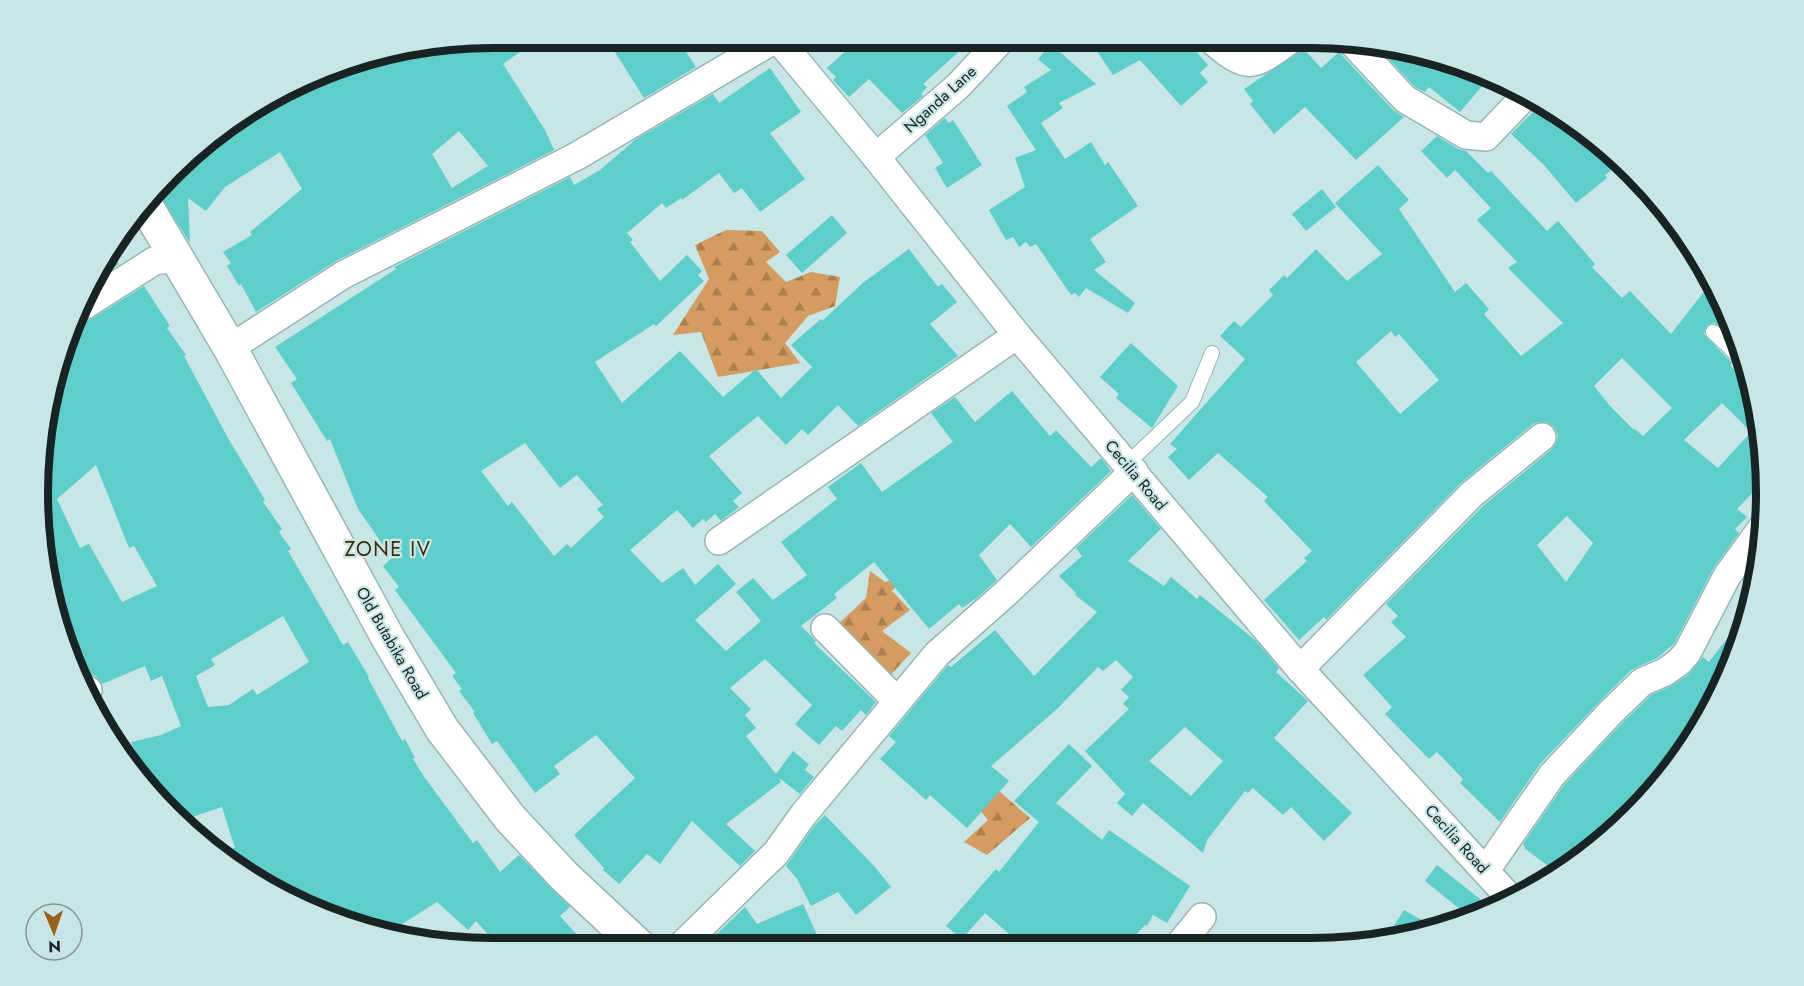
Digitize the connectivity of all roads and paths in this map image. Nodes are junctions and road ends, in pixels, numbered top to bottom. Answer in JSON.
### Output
{"nodes":[{"id":1,"x":760,"y":48,"type":"edge"},
{"id":2,"x":785,"y":48,"type":"edge"},
{"id":3,"x":994,"y":48,"type":"edge"},
{"id":4,"x":1221,"y":48,"type":"edge"},
{"id":5,"x":1279,"y":48,"type":"edge"},
{"id":6,"x":1361,"y":51,"type":"edge"},
{"id":7,"x":1521,"y":101,"type":"edge"},
{"id":8,"x":876,"y":157,"type":"junction"},
{"id":9,"x":149,"y":211,"type":"edge"},
{"id":10,"x":177,"y":258,"type":"junction"},
{"id":11,"x":92,"y":301,"type":"edge"},
{"id":12,"x":1713,"y":332,"type":"dead end"},
{"id":13,"x":1017,"y":335,"type":"junction"},
{"id":14,"x":230,"y":348,"type":"junction"},
{"id":15,"x":1733,"y":352,"type":"edge"},
{"id":16,"x":1212,"y":353,"type":"dead end"},
{"id":17,"x":1542,"y":437,"type":"dead end"},
{"id":18,"x":1131,"y":468,"type":"junction"},
{"id":19,"x":1753,"y":540,"type":"edge"},
{"id":20,"x":719,"y":541,"type":"dead end"},
{"id":21,"x":825,"y":628,"type":"dead end"},
{"id":22,"x":1300,"y":669,"type":"junction"},
{"id":23,"x":897,"y":701,"type":"junction"},
{"id":24,"x":1486,"y":870,"type":"junction"},
{"id":25,"x":1506,"y":893,"type":"edge"},
{"id":26,"x":1202,"y":917,"type":"dead end"},
{"id":27,"x":630,"y":938,"type":"edge"},
{"id":28,"x":689,"y":938,"type":"edge"},
{"id":29,"x":1185,"y":938,"type":"edge"}],
"edges":[{"from":1,"to":14,"type":"street"},
{"from":2,"to":8,"type":"street","name":"Cecilia Road"},
{"from":3,"to":8,"type":"street","name":"Nganda Lane"},
{"from":4,"to":5,"type":"street"},
{"from":6,"to":7,"type":"street"},
{"from":8,"to":13,"type":"street","name":"Cecilia Road"},
{"from":9,"to":10,"type":"main road","name":"Old Butabika Road"},
{"from":10,"to":11,"type":"street"},
{"from":10,"to":14,"type":"main road","name":"Old Butabika Road"},
{"from":12,"to":15,"type":"lane"},
{"from":13,"to":18,"type":"street","name":"Cecilia Road"},
{"from":13,"to":20,"type":"street"},
{"from":14,"to":27,"type":"main road","name":"Old Butabika Road"},
{"from":16,"to":18,"type":"lane"},
{"from":17,"to":22,"type":"street"},
{"from":18,"to":22,"type":"street","name":"Cecilia Road"},
{"from":18,"to":23,"type":"street"},
{"from":19,"to":24,"type":"street"},
{"from":21,"to":23,"type":"street"},
{"from":22,"to":24,"type":"street","name":"Cecilia Road"},
{"from":23,"to":28,"type":"street"},
{"from":24,"to":25,"type":"street","name":"Cecilia Road"},
{"from":26,"to":29,"type":"street"}]}
